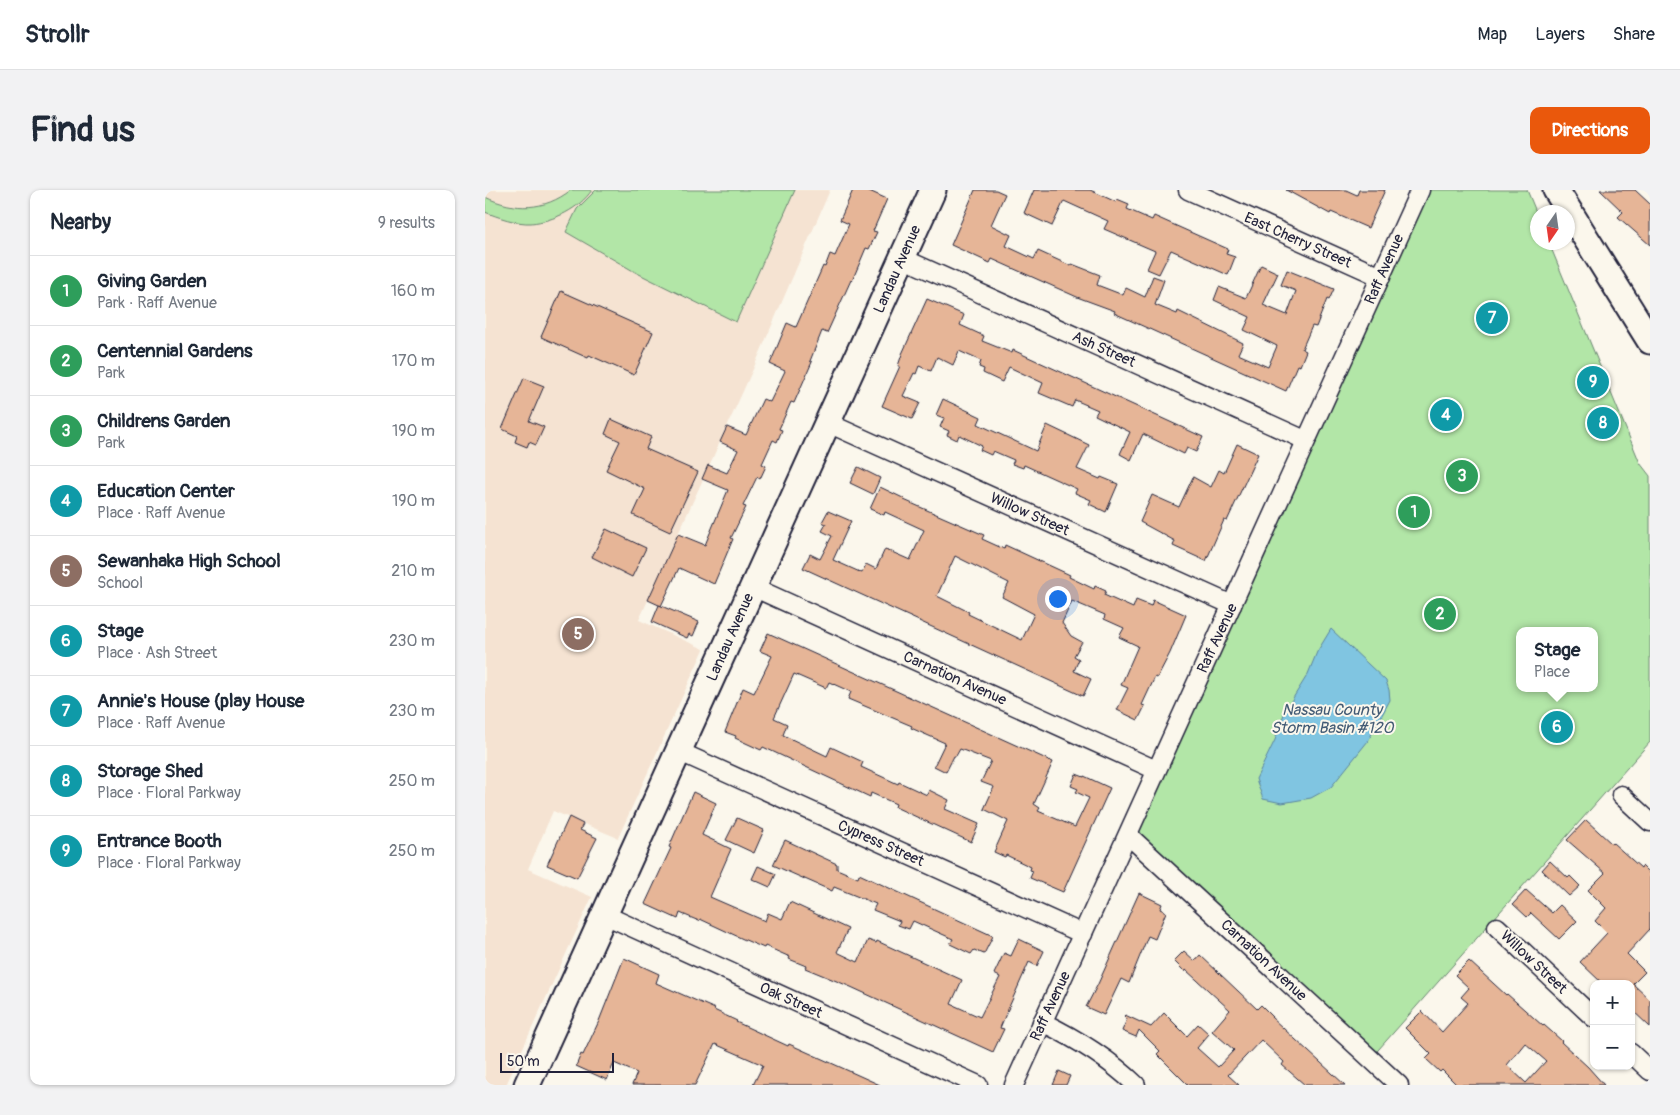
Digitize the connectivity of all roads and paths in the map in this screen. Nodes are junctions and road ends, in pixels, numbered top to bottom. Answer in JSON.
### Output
{"nodes":[{"id":1,"x":933,"y":190,"type":"edge"},
{"id":2,"x":1187,"y":190,"type":"edge"},
{"id":3,"x":1420,"y":190,"type":"edge"},
{"id":4,"x":1556,"y":190,"type":"edge"},
{"id":5,"x":902,"y":258,"type":"junction"},
{"id":6,"x":1381,"y":277,"type":"junction"},
{"id":7,"x":1650,"y":341,"type":"edge"},
{"id":8,"x":827,"y":423,"type":"junction"},
{"id":9,"x":1305,"y":440,"type":"junction"},
{"id":10,"x":753,"y":586,"type":"junction"},
{"id":11,"x":1232,"y":605,"type":"junction"},
{"id":12,"x":678,"y":751,"type":"junction"},
{"id":13,"x":1157,"y":770,"type":"junction"},
{"id":14,"x":1621,"y":795,"type":"dead end"},
{"id":15,"x":1650,"y":822,"type":"edge"},
{"id":16,"x":1129,"y":835,"type":"junction"},
{"id":17,"x":605,"y":915,"type":"junction"},
{"id":18,"x":1497,"y":927,"type":"dead end"},
{"id":19,"x":1083,"y":934,"type":"junction"},
{"id":20,"x":1590,"y":1014,"type":"edge"},
{"id":21,"x":1042,"y":1022,"type":"junction"},
{"id":22,"x":1635,"y":1057,"type":"edge"},
{"id":23,"x":1650,"y":1070,"type":"edge"},
{"id":24,"x":532,"y":1083,"type":"edge"},
{"id":25,"x":978,"y":1085,"type":"edge"},
{"id":26,"x":1014,"y":1085,"type":"edge"},
{"id":27,"x":1136,"y":1085,"type":"edge"},
{"id":28,"x":1399,"y":1085,"type":"edge"}],
"edges":[{"from":1,"to":5,"type":"street","name":"Landau Avenue"},
{"from":2,"to":6,"type":"street","name":"East Cherry Street"},
{"from":3,"to":6,"type":"street","name":"Raff Avenue"},
{"from":4,"to":7,"type":"street"},
{"from":5,"to":8,"type":"street","name":"Landau Avenue"},
{"from":5,"to":9,"type":"street","name":"Ash Street"},
{"from":6,"to":9,"type":"street","name":"Raff Avenue"},
{"from":8,"to":10,"type":"street","name":"Landau Avenue"},
{"from":8,"to":11,"type":"street","name":"Willow Street"},
{"from":9,"to":11,"type":"street","name":"Raff Avenue"},
{"from":10,"to":12,"type":"street","name":"Landau Avenue"},
{"from":10,"to":13,"type":"street","name":"Carnation Avenue"},
{"from":11,"to":13,"type":"street","name":"Raff Avenue"},
{"from":12,"to":17,"type":"street","name":"Landau Avenue"},
{"from":12,"to":19,"type":"street","name":"Cypress Street"},
{"from":13,"to":16,"type":"street","name":"Raff Avenue"},
{"from":14,"to":15,"type":"street"},
{"from":16,"to":19,"type":"street","name":"Raff Avenue"},
{"from":16,"to":28,"type":"street","name":"Carnation Avenue"},
{"from":17,"to":24,"type":"street","name":"Landau Avenue"},
{"from":17,"to":25,"type":"street","name":"Oak Street"},
{"from":18,"to":20,"type":"street","name":"Willow Street"},
{"from":19,"to":21,"type":"street","name":"Raff Avenue"},
{"from":21,"to":26,"type":"street","name":"Raff Avenue"},
{"from":21,"to":27,"type":"street"},
{"from":22,"to":23,"type":"street"}]}
